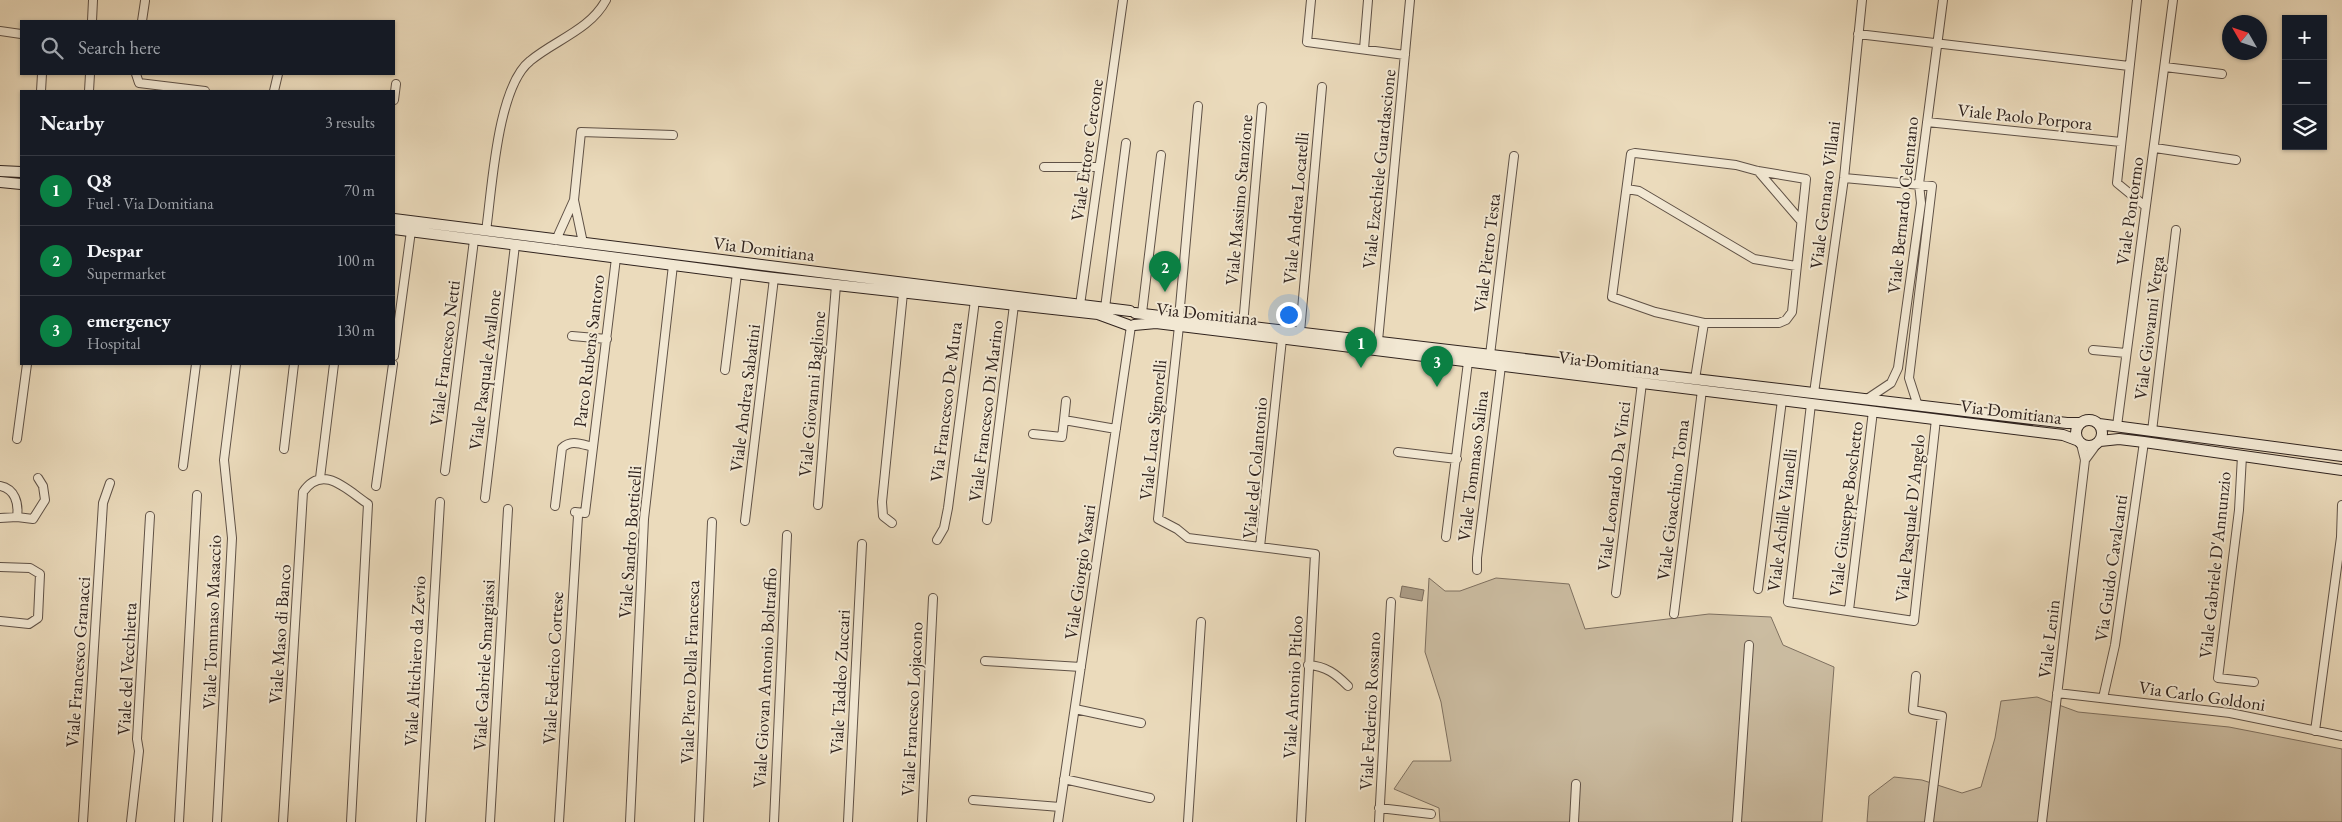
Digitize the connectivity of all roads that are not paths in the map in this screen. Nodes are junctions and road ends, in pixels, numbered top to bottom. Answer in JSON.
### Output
{"nodes":[{"id":1,"x":93,"y":0,"type":"edge"},
{"id":2,"x":145,"y":0,"type":"edge"},
{"id":3,"x":606,"y":0,"type":"edge"},
{"id":4,"x":1123,"y":0,"type":"edge"},
{"id":5,"x":1311,"y":0,"type":"edge"},
{"id":6,"x":1368,"y":0,"type":"edge"},
{"id":7,"x":1410,"y":0,"type":"edge"},
{"id":8,"x":1862,"y":0,"type":"edge"},
{"id":9,"x":1943,"y":0,"type":"edge"},
{"id":10,"x":2137,"y":0,"type":"edge"},
{"id":11,"x":2174,"y":0,"type":"edge"},
{"id":12,"x":92,"y":20,"type":"edge"},
{"id":13,"x":142,"y":20,"type":"edge"},
{"id":14,"x":0,"y":31,"type":"edge"},
{"id":15,"x":20,"y":34,"type":"edge"},
{"id":16,"x":1858,"y":34,"type":"junction"},
{"id":17,"x":1937,"y":43,"type":"junction"},
{"id":18,"x":1364,"y":49,"type":"junction"},
{"id":19,"x":1405,"y":55,"type":"junction"},
{"id":20,"x":2129,"y":66,"type":"junction"},
{"id":21,"x":2165,"y":67,"type":"junction"},
{"id":22,"x":2222,"y":74,"type":"dead end"},
{"id":23,"x":42,"y":75,"type":"edge"},
{"id":24,"x":90,"y":75,"type":"edge"},
{"id":25,"x":136,"y":75,"type":"edge"},
{"id":26,"x":278,"y":75,"type":"edge"},
{"id":27,"x":396,"y":84,"type":"dead end"},
{"id":28,"x":1322,"y":87,"type":"dead end"},
{"id":29,"x":40,"y":90,"type":"edge"},
{"id":30,"x":89,"y":90,"type":"edge"},
{"id":31,"x":169,"y":90,"type":"edge"},
{"id":32,"x":275,"y":90,"type":"edge"},
{"id":33,"x":395,"y":92,"type":"edge"},
{"id":34,"x":1198,"y":106,"type":"dead end"},
{"id":35,"x":1262,"y":107,"type":"dead end"},
{"id":36,"x":1927,"y":122,"type":"junction"},
{"id":37,"x":673,"y":135,"type":"dead end"},
{"id":38,"x":2121,"y":142,"type":"junction"},
{"id":39,"x":1126,"y":143,"type":"dead end"},
{"id":40,"x":2155,"y":148,"type":"junction"},
{"id":41,"x":1161,"y":155,"type":"dead end"},
{"id":42,"x":1514,"y":156,"type":"dead end"},
{"id":43,"x":2236,"y":160,"type":"dead end"},
{"id":44,"x":1044,"y":167,"type":"dead end"},
{"id":45,"x":1099,"y":167,"type":"junction"},
{"id":46,"x":0,"y":171,"type":"edge"},
{"id":47,"x":1758,"y":171,"type":"junction"},
{"id":48,"x":20,"y":172,"type":"edge"},
{"id":49,"x":1844,"y":178,"type":"junction"},
{"id":50,"x":0,"y":182,"type":"edge"},
{"id":51,"x":20,"y":184,"type":"edge"},
{"id":52,"x":1919,"y":184,"type":"junction"},
{"id":53,"x":1627,"y":189,"type":"junction"},
{"id":54,"x":574,"y":200,"type":"junction"},
{"id":55,"x":2145,"y":206,"type":"junction"},
{"id":56,"x":395,"y":220,"type":"edge"},
{"id":57,"x":1801,"y":221,"type":"junction"},
{"id":58,"x":395,"y":229,"type":"edge"},
{"id":59,"x":2176,"y":230,"type":"dead end"},
{"id":60,"x":411,"y":231,"type":"junction"},
{"id":61,"x":486,"y":231,"type":"junction"},
{"id":62,"x":474,"y":240,"type":"junction"},
{"id":63,"x":556,"y":240,"type":"junction"},
{"id":64,"x":583,"y":243,"type":"junction"},
{"id":65,"x":515,"y":245,"type":"junction"},
{"id":66,"x":616,"y":258,"type":"junction"},
{"id":67,"x":673,"y":265,"type":"junction"},
{"id":68,"x":1796,"y":266,"type":"junction"},
{"id":69,"x":737,"y":273,"type":"junction"},
{"id":70,"x":774,"y":278,"type":"junction"},
{"id":71,"x":836,"y":285,"type":"junction"},
{"id":72,"x":903,"y":293,"type":"junction"},
{"id":73,"x":975,"y":300,"type":"junction"},
{"id":74,"x":1014,"y":305,"type":"junction"},
{"id":75,"x":1080,"y":305,"type":"junction"},
{"id":76,"x":1105,"y":308,"type":"junction"},
{"id":77,"x":1136,"y":312,"type":"junction"},
{"id":78,"x":1179,"y":322,"type":"junction"},
{"id":79,"x":1704,"y":323,"type":"junction"},
{"id":80,"x":1131,"y":325,"type":"junction"},
{"id":81,"x":1243,"y":325,"type":"junction"},
{"id":82,"x":1300,"y":332,"type":"junction"},
{"id":83,"x":572,"y":336,"type":"dead end"},
{"id":84,"x":607,"y":339,"type":"junction"},
{"id":85,"x":1282,"y":339,"type":"junction"},
{"id":86,"x":1378,"y":341,"type":"junction"},
{"id":87,"x":395,"y":349,"type":"edge"},
{"id":88,"x":2093,"y":350,"type":"dead end"},
{"id":89,"x":2126,"y":353,"type":"junction"},
{"id":90,"x":1490,"y":355,"type":"junction"},
{"id":91,"x":1468,"y":362,"type":"junction"},
{"id":92,"x":27,"y":365,"type":"edge"},
{"id":93,"x":196,"y":365,"type":"edge"},
{"id":94,"x":236,"y":365,"type":"edge"},
{"id":95,"x":294,"y":365,"type":"edge"},
{"id":96,"x":334,"y":365,"type":"edge"},
{"id":97,"x":393,"y":365,"type":"edge"},
{"id":98,"x":1501,"y":366,"type":"junction"},
{"id":99,"x":726,"y":370,"type":"dead end"},
{"id":100,"x":1695,"y":379,"type":"junction"},
{"id":101,"x":1642,"y":383,"type":"junction"},
{"id":102,"x":1702,"y":390,"type":"junction"},
{"id":103,"x":1814,"y":393,"type":"junction"},
{"id":104,"x":1867,"y":399,"type":"junction"},
{"id":105,"x":1066,"y":400,"type":"dead end"},
{"id":106,"x":1782,"y":400,"type":"junction"},
{"id":107,"x":1811,"y":404,"type":"junction"},
{"id":108,"x":1918,"y":406,"type":"junction"},
{"id":109,"x":1873,"y":411,"type":"junction"},
{"id":110,"x":1936,"y":419,"type":"junction"},
{"id":111,"x":1064,"y":420,"type":"junction"},
{"id":112,"x":2080,"y":423,"type":"junction"},
{"id":113,"x":2099,"y":424,"type":"junction"},
{"id":114,"x":2117,"y":426,"type":"junction"},
{"id":115,"x":1116,"y":428,"type":"junction"},
{"id":116,"x":2152,"y":431,"type":"junction"},
{"id":117,"x":1033,"y":434,"type":"dead end"},
{"id":118,"x":17,"y":439,"type":"dead end"},
{"id":119,"x":2080,"y":442,"type":"junction"},
{"id":120,"x":2144,"y":442,"type":"junction"},
{"id":121,"x":2098,"y":443,"type":"junction"},
{"id":122,"x":593,"y":446,"type":"junction"},
{"id":123,"x":284,"y":449,"type":"dead end"},
{"id":124,"x":1398,"y":452,"type":"dead end"},
{"id":125,"x":2242,"y":456,"type":"junction"},
{"id":126,"x":2342,"y":456,"type":"edge"},
{"id":127,"x":1457,"y":459,"type":"junction"},
{"id":128,"x":2085,"y":460,"type":"junction"},
{"id":129,"x":183,"y":466,"type":"dead end"},
{"id":130,"x":2342,"y":470,"type":"edge"},
{"id":131,"x":446,"y":471,"type":"dead end"},
{"id":132,"x":38,"y":478,"type":"dead end"},
{"id":133,"x":320,"y":478,"type":"junction"},
{"id":134,"x":110,"y":483,"type":"dead end"},
{"id":135,"x":0,"y":486,"type":"edge"},
{"id":136,"x":376,"y":486,"type":"dead end"},
{"id":137,"x":197,"y":495,"type":"dead end"},
{"id":138,"x":486,"y":498,"type":"dead end"},
{"id":139,"x":440,"y":502,"type":"dead end"},
{"id":140,"x":818,"y":505,"type":"dead end"},
{"id":141,"x":2342,"y":505,"type":"edge"},
{"id":142,"x":555,"y":506,"type":"dead end"},
{"id":143,"x":508,"y":509,"type":"dead end"},
{"id":144,"x":150,"y":516,"type":"dead end"},
{"id":145,"x":17,"y":517,"type":"junction"},
{"id":146,"x":0,"y":518,"type":"edge"},
{"id":147,"x":987,"y":520,"type":"dead end"},
{"id":148,"x":745,"y":521,"type":"dead end"},
{"id":149,"x":712,"y":522,"type":"dead end"},
{"id":150,"x":892,"y":524,"type":"dead end"},
{"id":151,"x":787,"y":535,"type":"dead end"},
{"id":152,"x":1446,"y":537,"type":"dead end"},
{"id":153,"x":937,"y":540,"type":"dead end"},
{"id":154,"x":862,"y":544,"type":"dead end"},
{"id":155,"x":1260,"y":548,"type":"junction"},
{"id":156,"x":1315,"y":554,"type":"joint"},
{"id":157,"x":0,"y":568,"type":"edge"},
{"id":158,"x":1477,"y":570,"type":"dead end"},
{"id":159,"x":1758,"y":589,"type":"dead end"},
{"id":160,"x":1616,"y":592,"type":"dead end"},
{"id":161,"x":933,"y":598,"type":"dead end"},
{"id":162,"x":1391,"y":602,"type":"dead end"},
{"id":163,"x":1849,"y":610,"type":"junction"},
{"id":164,"x":1674,"y":614,"type":"dead end"},
{"id":165,"x":0,"y":621,"type":"edge"},
{"id":166,"x":1914,"y":621,"type":"joint"},
{"id":167,"x":1201,"y":622,"type":"dead end"},
{"id":168,"x":1749,"y":645,"type":"dead end"},
{"id":169,"x":985,"y":661,"type":"dead end"},
{"id":170,"x":1308,"y":665,"type":"junction"},
{"id":171,"x":1081,"y":667,"type":"junction"},
{"id":172,"x":1916,"y":676,"type":"dead end"},
{"id":173,"x":2254,"y":682,"type":"dead end"},
{"id":174,"x":1348,"y":686,"type":"dead end"},
{"id":175,"x":2057,"y":693,"type":"junction"},
{"id":176,"x":2104,"y":698,"type":"junction"},
{"id":177,"x":1075,"y":709,"type":"junction"},
{"id":178,"x":1141,"y":723,"type":"dead end"},
{"id":179,"x":2315,"y":731,"type":"junction"},
{"id":180,"x":2342,"y":736,"type":"edge"},
{"id":181,"x":1064,"y":779,"type":"junction"},
{"id":182,"x":1576,"y":784,"type":"dead end"},
{"id":183,"x":1150,"y":798,"type":"dead end"},
{"id":184,"x":973,"y":800,"type":"dead end"},
{"id":185,"x":1060,"y":807,"type":"junction"},
{"id":186,"x":1380,"y":808,"type":"junction"},
{"id":187,"x":1431,"y":814,"type":"dead end"},
{"id":188,"x":83,"y":822,"type":"edge"},
{"id":189,"x":131,"y":822,"type":"edge"},
{"id":190,"x":179,"y":822,"type":"edge"},
{"id":191,"x":217,"y":822,"type":"edge"},
{"id":192,"x":282,"y":822,"type":"edge"},
{"id":193,"x":351,"y":822,"type":"edge"},
{"id":194,"x":421,"y":822,"type":"edge"},
{"id":195,"x":490,"y":822,"type":"edge"},
{"id":196,"x":559,"y":822,"type":"edge"},
{"id":197,"x":630,"y":822,"type":"edge"},
{"id":198,"x":699,"y":822,"type":"edge"},
{"id":199,"x":774,"y":822,"type":"edge"},
{"id":200,"x":848,"y":822,"type":"edge"},
{"id":201,"x":922,"y":822,"type":"edge"},
{"id":202,"x":1058,"y":822,"type":"edge"},
{"id":203,"x":1188,"y":822,"type":"edge"},
{"id":204,"x":1301,"y":822,"type":"edge"},
{"id":205,"x":1379,"y":822,"type":"edge"},
{"id":206,"x":1574,"y":822,"type":"edge"},
{"id":207,"x":1737,"y":822,"type":"edge"},
{"id":208,"x":1929,"y":822,"type":"edge"},
{"id":209,"x":2042,"y":822,"type":"edge"}],
"edges":[{"from":1,"to":12,"type":"street"},
{"from":2,"to":13,"type":"street"},
{"from":3,"to":61,"type":"street"},
{"from":4,"to":45,"type":"street","name":"Viale Ettore Cercone"},
{"from":5,"to":18,"type":"street"},
{"from":6,"to":18,"type":"street"},
{"from":7,"to":19,"type":"street","name":"Viale Ezechiele Guardascione"},
{"from":8,"to":16,"type":"street","name":"Viale Gennaro Villani"},
{"from":9,"to":17,"type":"street","name":"Viale Bernardo Celentano"},
{"from":10,"to":20,"type":"street"},
{"from":11,"to":21,"type":"street","name":"Viale Pontormo"},
{"from":14,"to":15,"type":"street"},
{"from":16,"to":17,"type":"street"},
{"from":16,"to":49,"type":"street","name":"Viale Gennaro Villani"},
{"from":17,"to":20,"type":"street"},
{"from":17,"to":36,"type":"street","name":"Viale Bernardo Celentano"},
{"from":18,"to":19,"type":"street"},
{"from":19,"to":86,"type":"street","name":"Viale Ezechiele Guardascione"},
{"from":20,"to":38,"type":"street"},
{"from":21,"to":22,"type":"street"},
{"from":21,"to":40,"type":"street","name":"Viale Pontormo"},
{"from":23,"to":29,"type":"street"},
{"from":24,"to":30,"type":"street"},
{"from":25,"to":31,"type":"street"},
{"from":26,"to":32,"type":"street"},
{"from":27,"to":33,"type":"street"},
{"from":28,"to":82,"type":"street","name":"Viale Andrea Locatelli"},
{"from":34,"to":78,"type":"street"},
{"from":35,"to":81,"type":"street","name":"Viale Massimo Stanzione"},
{"from":36,"to":38,"type":"street","name":"Viale Paolo Porpora"},
{"from":36,"to":52,"type":"street","name":"Viale Bernardo Celentano"},
{"from":37,"to":54,"type":"street"},
{"from":38,"to":55,"type":"street"},
{"from":39,"to":76,"type":"street"},
{"from":40,"to":43,"type":"street"},
{"from":40,"to":55,"type":"street","name":"Viale Pontormo"},
{"from":41,"to":77,"type":"street"},
{"from":42,"to":90,"type":"street","name":"Viale Pietro Testa"},
{"from":44,"to":45,"type":"street"},
{"from":45,"to":75,"type":"street","name":"Viale Ettore Cercone"},
{"from":46,"to":48,"type":"main road"},
{"from":47,"to":53,"type":"street"},
{"from":47,"to":57,"type":"street"},
{"from":47,"to":57,"type":"street"},
{"from":49,"to":52,"type":"street"},
{"from":49,"to":103,"type":"street","name":"Viale Gennaro Villani"},
{"from":50,"to":51,"type":"main road"},
{"from":52,"to":104,"type":"street","name":"Viale Bernardo Celentano"},
{"from":52,"to":108,"type":"street","name":"Viale Bernardo Celentano"},
{"from":53,"to":68,"type":"street"},
{"from":53,"to":79,"type":"street"},
{"from":54,"to":63,"type":"street"},
{"from":54,"to":64,"type":"street"},
{"from":55,"to":89,"type":"street","name":"Viale Pontormo"},
{"from":56,"to":61,"type":"main road","name":"Via Domitiana"},
{"from":57,"to":68,"type":"street"},
{"from":58,"to":60,"type":"main road","name":"Via Domitiana"},
{"from":59,"to":116,"type":"street","name":"Viale Giovanni Verga"},
{"from":60,"to":62,"type":"main road","name":"Via Domitiana"},
{"from":60,"to":87,"type":"street"},
{"from":61,"to":63,"type":"main road","name":"Via Domitiana"},
{"from":62,"to":65,"type":"main road","name":"Via Domitiana"},
{"from":62,"to":131,"type":"street","name":"Viale Francesco Netti"},
{"from":63,"to":64,"type":"main road","name":"Via Domitiana"},
{"from":64,"to":75,"type":"main road","name":"Via Domitiana"},
{"from":65,"to":66,"type":"main road","name":"Via Domitiana"},
{"from":65,"to":138,"type":"street","name":"Viale Pasquale Avallone"},
{"from":66,"to":67,"type":"main road","name":"Via Domitiana"},
{"from":66,"to":84,"type":"street","name":"Parco Rubens Santoro"},
{"from":67,"to":69,"type":"main road","name":"Via Domitiana"},
{"from":67,"to":197,"type":"street","name":"Viale Sandro Botticelli"},
{"from":68,"to":79,"type":"street"},
{"from":69,"to":70,"type":"main road","name":"Via Domitiana"},
{"from":69,"to":99,"type":"street"},
{"from":70,"to":71,"type":"main road","name":"Via Domitiana"},
{"from":70,"to":148,"type":"street","name":"Viale Andrea Sabatini"},
{"from":71,"to":72,"type":"main road","name":"Via Domitiana"},
{"from":71,"to":140,"type":"street","name":"Viale Giovanni Baglione"},
{"from":72,"to":73,"type":"main road","name":"Via Domitiana"},
{"from":72,"to":150,"type":"street"},
{"from":73,"to":74,"type":"main road","name":"Via Domitiana"},
{"from":73,"to":153,"type":"street","name":"Via Francesco De Mura"},
{"from":74,"to":80,"type":"main road","name":"Via Domitiana"},
{"from":74,"to":147,"type":"street","name":"Viale Francesco Di Marino"},
{"from":75,"to":76,"type":"main road","name":"Via Domitiana"},
{"from":76,"to":77,"type":"main road","name":"Via Domitiana"},
{"from":77,"to":78,"type":"main road","name":"Via Domitiana"},
{"from":77,"to":80,"type":"main road"},
{"from":78,"to":80,"type":"main road","name":"Via Domitiana"},
{"from":78,"to":81,"type":"main road","name":"Via Domitiana"},
{"from":78,"to":85,"type":"main road","name":"Via Domitiana"},
{"from":78,"to":155,"type":"street","name":"Viale Luca Signorelli"},
{"from":79,"to":100,"type":"street"},
{"from":80,"to":115,"type":"street","name":"Viale Giorgio Vasari"},
{"from":81,"to":82,"type":"main road","name":"Via Domitiana"},
{"from":82,"to":86,"type":"main road","name":"Via Domitiana"},
{"from":83,"to":84,"type":"street"},
{"from":84,"to":122,"type":"street","name":"Parco Rubens Santoro"},
{"from":85,"to":91,"type":"main road","name":"Via Domitiana"},
{"from":85,"to":155,"type":"street","name":"Viale del Colantonio"},
{"from":86,"to":90,"type":"main road","name":"Via Domitiana"},
{"from":88,"to":89,"type":"street"},
{"from":89,"to":114,"type":"street","name":"Viale Pontormo"},
{"from":90,"to":100,"type":"main road","name":"Via Domitiana"},
{"from":91,"to":98,"type":"main road","name":"Via Domitiana"},
{"from":91,"to":127,"type":"street"},
{"from":92,"to":118,"type":"street"},
{"from":93,"to":129,"type":"street"},
{"from":94,"to":191,"type":"street","name":"Viale Tommaso Masaccio"},
{"from":95,"to":123,"type":"street"},
{"from":96,"to":133,"type":"street"},
{"from":97,"to":136,"type":"street"},
{"from":98,"to":101,"type":"main road","name":"Via Domitiana"},
{"from":98,"to":158,"type":"street","name":"Viale Tommaso Salina"},
{"from":100,"to":103,"type":"main road","name":"Via Domitiana"},
{"from":101,"to":102,"type":"main road","name":"Via Domitiana"},
{"from":101,"to":160,"type":"street","name":"Viale Leonardo Da Vinci"},
{"from":102,"to":106,"type":"main road","name":"Via Domitiana"},
{"from":102,"to":164,"type":"street","name":"Viale Gioacchino Toma"},
{"from":103,"to":104,"type":"main road","name":"Via Domitiana"},
{"from":104,"to":108,"type":"main road","name":"Via Domitiana"},
{"from":105,"to":111,"type":"street"},
{"from":106,"to":107,"type":"main road","name":"Via Domitiana"},
{"from":106,"to":159,"type":"street"},
{"from":107,"to":109,"type":"main road","name":"Via Domitiana"},
{"from":107,"to":163,"type":"street","name":"Viale Achille Vianelli"},
{"from":108,"to":112,"type":"main road","name":"Via Domitiana"},
{"from":109,"to":110,"type":"main road","name":"Via Domitiana"},
{"from":109,"to":163,"type":"street","name":"Viale Giuseppe Boschetto"},
{"from":110,"to":119,"type":"main road","name":"Via Domitiana"},
{"from":110,"to":166,"type":"street","name":"Viale Pasquale D'Angelo"},
{"from":111,"to":115,"type":"street"},
{"from":111,"to":117,"type":"street"},
{"from":112,"to":113,"type":"main road"},
{"from":112,"to":119,"type":"main road"},
{"from":113,"to":114,"type":"main road"},
{"from":113,"to":121,"type":"main road"},
{"from":114,"to":116,"type":"main road"},
{"from":115,"to":171,"type":"street","name":"Viale Giorgio Vasari"},
{"from":116,"to":126,"type":"main road"},
{"from":119,"to":121,"type":"main road"},
{"from":119,"to":128,"type":"street","name":"Viale Lenin"},
{"from":120,"to":121,"type":"main road"},
{"from":120,"to":125,"type":"main road"},
{"from":120,"to":176,"type":"street","name":"Via Guido Cavalcanti"},
{"from":121,"to":128,"type":"street","name":"Viale Lenin"},
{"from":122,"to":142,"type":"street","name":"Parco Rubens Santoro"},
{"from":122,"to":196,"type":"street","name":"Viale Federico Cortese"},
{"from":124,"to":127,"type":"street"},
{"from":125,"to":130,"type":"main road"},
{"from":125,"to":173,"type":"street","name":"Viale Gabriele D'Annunzio"},
{"from":127,"to":152,"type":"street"},
{"from":128,"to":175,"type":"street","name":"Viale Lenin"},
{"from":132,"to":145,"type":"street"},
{"from":133,"to":192,"type":"street","name":"Viale Maso di Banco"},
{"from":133,"to":193,"type":"street"},
{"from":134,"to":188,"type":"street","name":"Viale Francesco Granacci"},
{"from":135,"to":145,"type":"street"},
{"from":137,"to":190,"type":"street"},
{"from":139,"to":194,"type":"street","name":"Viale Altichiero da Zevio"},
{"from":141,"to":179,"type":"street"},
{"from":143,"to":195,"type":"street","name":"Viale Gabriele Smargiassi"},
{"from":144,"to":189,"type":"street","name":"Viale del Vecchietta"},
{"from":145,"to":146,"type":"street"},
{"from":149,"to":198,"type":"street","name":"Viale Piero Della Francesca"},
{"from":151,"to":199,"type":"street","name":"Viale Giovan Antonio Boltraffio"},
{"from":154,"to":200,"type":"street","name":"Viale Taddeo Zuccari"},
{"from":155,"to":156,"type":"street","name":"Viale del Colantonio"},
{"from":156,"to":170,"type":"street","name":"Viale Antonio Pitloo"},
{"from":157,"to":165,"type":"street"},
{"from":161,"to":201,"type":"street","name":"Viale Francesco Lojacono"},
{"from":162,"to":186,"type":"street","name":"Viale Federico Rossano"},
{"from":163,"to":166,"type":"street","name":"Viale Achille Vianelli"},
{"from":167,"to":203,"type":"street"},
{"from":168,"to":207,"type":"street"},
{"from":169,"to":171,"type":"street"},
{"from":170,"to":174,"type":"street"},
{"from":170,"to":204,"type":"street","name":"Viale Antonio Pitloo"},
{"from":171,"to":177,"type":"street","name":"Viale Giorgio Vasari"},
{"from":172,"to":208,"type":"street"},
{"from":175,"to":176,"type":"street","name":"Via Carlo Goldoni"},
{"from":175,"to":209,"type":"street","name":"Viale Lenin"},
{"from":176,"to":179,"type":"street","name":"Via Carlo Goldoni"},
{"from":177,"to":178,"type":"street"},
{"from":177,"to":181,"type":"street","name":"Viale Giorgio Vasari"},
{"from":179,"to":180,"type":"street","name":"Via Carlo Goldoni"},
{"from":181,"to":183,"type":"street"},
{"from":181,"to":185,"type":"street","name":"Viale Giorgio Vasari"},
{"from":182,"to":206,"type":"street"},
{"from":184,"to":185,"type":"street"},
{"from":185,"to":202,"type":"street","name":"Viale Giorgio Vasari"},
{"from":186,"to":187,"type":"street"},
{"from":186,"to":205,"type":"street","name":"Viale Federico Rossano"}]}
